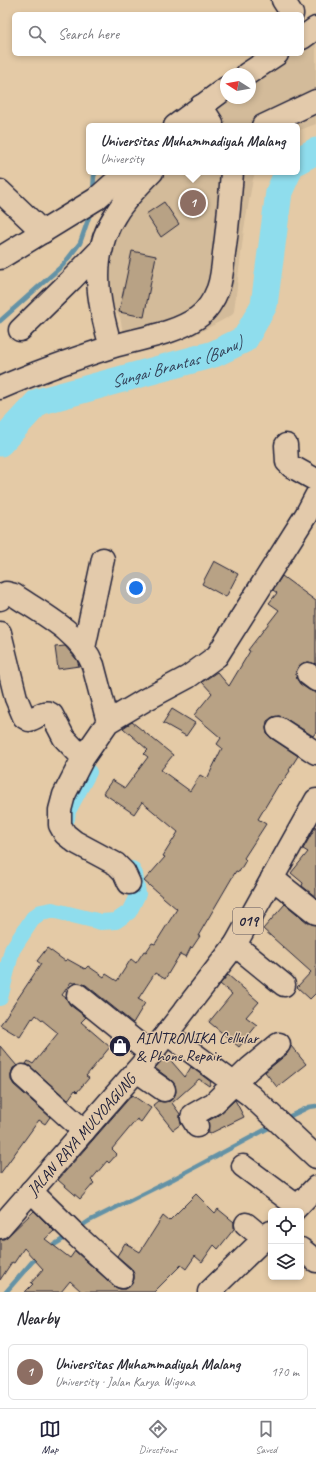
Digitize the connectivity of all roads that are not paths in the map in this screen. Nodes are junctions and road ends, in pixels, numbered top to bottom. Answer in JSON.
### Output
{"nodes":[{"id":1,"x":283,"y":0,"type":"edge"},
{"id":2,"x":291,"y":12,"type":"edge"},
{"id":3,"x":274,"y":56,"type":"edge"},
{"id":4,"x":256,"y":68,"type":"edge"},
{"id":5,"x":316,"y":101,"type":"edge"},
{"id":6,"x":212,"y":104,"type":"edge"},
{"id":7,"x":180,"y":123,"type":"edge"},
{"id":8,"x":269,"y":123,"type":"edge"},
{"id":9,"x":122,"y":175,"type":"edge"},
{"id":10,"x":149,"y":175,"type":"edge"},
{"id":11,"x":232,"y":175,"type":"edge"},
{"id":12,"x":0,"y":191,"type":"edge"},
{"id":13,"x":43,"y":232,"type":"junction"},
{"id":14,"x":102,"y":248,"type":"junction"},
{"id":15,"x":0,"y":258,"type":"edge"},
{"id":16,"x":20,"y":330,"type":"dead end"},
{"id":17,"x":111,"y":347,"type":"junction"},
{"id":18,"x":0,"y":388,"type":"edge"},
{"id":19,"x":286,"y":445,"type":"dead end"},
{"id":20,"x":316,"y":480,"type":"edge"},
{"id":21,"x":316,"y":496,"type":"edge"},
{"id":22,"x":103,"y":559,"type":"dead end"},
{"id":23,"x":0,"y":599,"type":"edge"},
{"id":24,"x":0,"y":633,"type":"edge"},
{"id":25,"x":84,"y":648,"type":"junction"},
{"id":26,"x":108,"y":722,"type":"junction"},
{"id":27,"x":278,"y":728,"type":"dead end"},
{"id":28,"x":316,"y":753,"type":"edge"},
{"id":29,"x":83,"y":758,"type":"junction"},
{"id":30,"x":316,"y":800,"type":"edge"},
{"id":31,"x":272,"y":878,"type":"junction"},
{"id":32,"x":129,"y":883,"type":"dead end"},
{"id":33,"x":316,"y":913,"type":"edge"},
{"id":34,"x":236,"y":945,"type":"junction"},
{"id":35,"x":284,"y":985,"type":"dead end"},
{"id":36,"x":78,"y":995,"type":"dead end"},
{"id":37,"x":167,"y":1034,"type":"junction"},
{"id":38,"x":279,"y":1044,"type":"dead end"},
{"id":39,"x":151,"y":1054,"type":"junction"},
{"id":40,"x":137,"y":1071,"type":"junction"},
{"id":41,"x":23,"y":1076,"type":"dead end"},
{"id":42,"x":234,"y":1083,"type":"junction"},
{"id":43,"x":164,"y":1090,"type":"dead end"},
{"id":44,"x":197,"y":1126,"type":"dead end"},
{"id":45,"x":84,"y":1131,"type":"junction"},
{"id":46,"x":316,"y":1157,"type":"edge"},
{"id":47,"x":243,"y":1166,"type":"dead end"},
{"id":48,"x":316,"y":1187,"type":"edge"},
{"id":49,"x":31,"y":1191,"type":"junction"},
{"id":50,"x":294,"y":1208,"type":"edge"},
{"id":51,"x":296,"y":1208,"type":"edge"},
{"id":52,"x":246,"y":1224,"type":"dead end"},
{"id":53,"x":0,"y":1227,"type":"edge"},
{"id":54,"x":267,"y":1236,"type":"edge"},
{"id":55,"x":304,"y":1251,"type":"edge"},
{"id":56,"x":316,"y":1261,"type":"edge"},
{"id":57,"x":122,"y":1277,"type":"dead end"},
{"id":58,"x":209,"y":1292,"type":"edge"}],
"edges":[{"from":1,"to":2,"type":"street"},
{"from":3,"to":4,"type":"street"},
{"from":5,"to":8,"type":"street"},
{"from":6,"to":7,"type":"street"},
{"from":9,"to":13,"type":"street"},
{"from":10,"to":14,"type":"street"},
{"from":11,"to":17,"type":"street"},
{"from":12,"to":13,"type":"street"},
{"from":13,"to":15,"type":"street"},
{"from":14,"to":16,"type":"street"},
{"from":14,"to":17,"type":"street"},
{"from":17,"to":18,"type":"street"},
{"from":19,"to":20,"type":"street"},
{"from":21,"to":26,"type":"street"},
{"from":22,"to":25,"type":"street"},
{"from":23,"to":25,"type":"street"},
{"from":24,"to":29,"type":"street"},
{"from":25,"to":26,"type":"street"},
{"from":26,"to":29,"type":"street"},
{"from":27,"to":28,"type":"street"},
{"from":29,"to":32,"type":"street"},
{"from":30,"to":31,"type":"street","name":"JALAN RAYA MULYOAGUNG","number":"019"},
{"from":31,"to":33,"type":"street"},
{"from":31,"to":34,"type":"street","name":"JALAN RAYA MULYOAGUNG","number":"019"},
{"from":34,"to":35,"type":"street"},
{"from":34,"to":37,"type":"street","name":"JALAN RAYA MULYOAGUNG","number":"019"},
{"from":36,"to":39,"type":"street"},
{"from":37,"to":39,"type":"street","name":"JALAN RAYA MULYOAGUNG","number":"019"},
{"from":37,"to":42,"type":"street"},
{"from":38,"to":42,"type":"street"},
{"from":39,"to":40,"type":"street","name":"JALAN RAYA MULYOAGUNG","number":"019"},
{"from":40,"to":43,"type":"street"},
{"from":40,"to":45,"type":"street","name":"JALAN RAYA MULYOAGUNG","number":"019"},
{"from":41,"to":45,"type":"street"},
{"from":42,"to":44,"type":"street"},
{"from":42,"to":46,"type":"street"},
{"from":45,"to":49,"type":"street","name":"JALAN RAYA MULYOAGUNG","number":"019"},
{"from":47,"to":50,"type":"street"},
{"from":48,"to":51,"type":"street"},
{"from":49,"to":53,"type":"street","name":"JALAN RAYA MULYOAGUNG","number":"019"},
{"from":49,"to":57,"type":"street"},
{"from":52,"to":54,"type":"street"},
{"from":54,"to":58,"type":"street"},
{"from":55,"to":56,"type":"street"}]}
